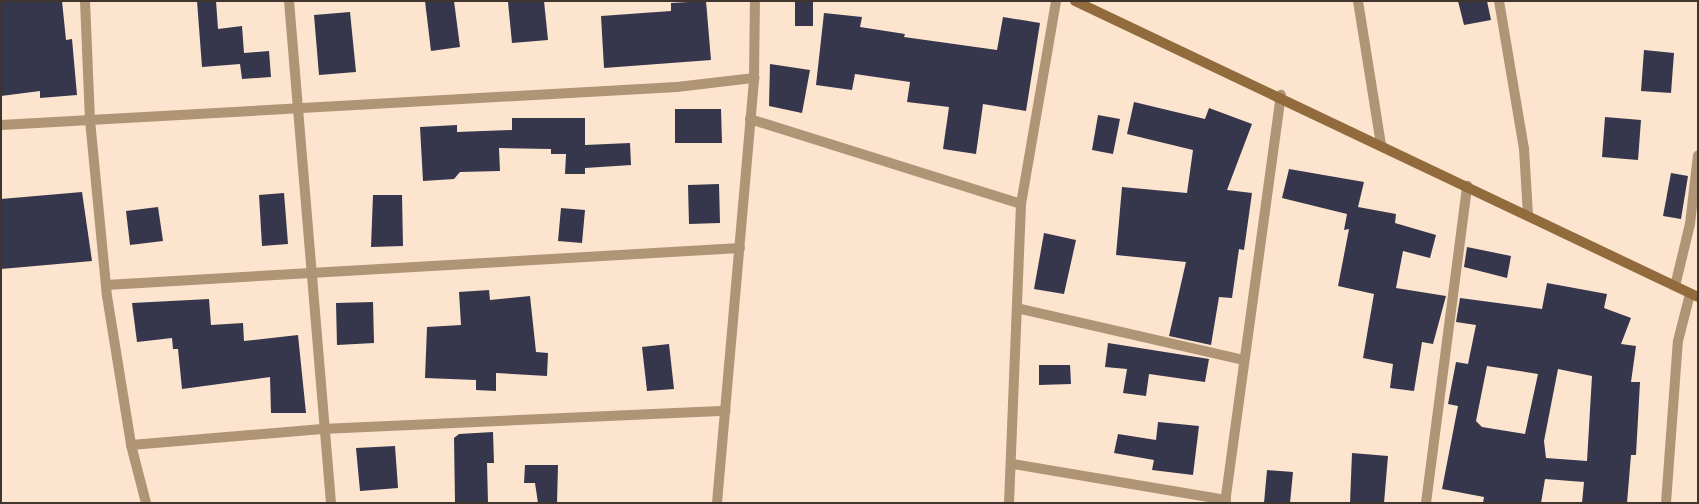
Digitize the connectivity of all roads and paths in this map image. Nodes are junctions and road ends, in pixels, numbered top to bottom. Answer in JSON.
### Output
{"nodes":[{"id":1,"x":85,"y":1,"type":"edge"},
{"id":2,"x":289,"y":1,"type":"edge"},
{"id":3,"x":755,"y":1,"type":"edge"},
{"id":4,"x":1056,"y":1,"type":"edge"},
{"id":5,"x":1075,"y":1,"type":"edge"},
{"id":6,"x":1358,"y":1,"type":"edge"},
{"id":7,"x":1499,"y":1,"type":"edge"},
{"id":8,"x":754,"y":78,"type":"junction"},
{"id":9,"x":1281,"y":95,"type":"junction"},
{"id":10,"x":297,"y":108,"type":"junction"},
{"id":11,"x":750,"y":118,"type":"junction"},
{"id":12,"x":90,"y":120,"type":"junction"},
{"id":13,"x":1,"y":125,"type":"edge"},
{"id":14,"x":1381,"y":144,"type":"junction"},
{"id":15,"x":1698,"y":155,"type":"edge"},
{"id":16,"x":1468,"y":186,"type":"junction"},
{"id":17,"x":1021,"y":204,"type":"junction"},
{"id":18,"x":1528,"y":215,"type":"junction"},
{"id":19,"x":740,"y":248,"type":"junction"},
{"id":20,"x":311,"y":274,"type":"junction"},
{"id":21,"x":106,"y":285,"type":"junction"},
{"id":22,"x":1675,"y":286,"type":"junction"},
{"id":23,"x":1694,"y":295,"type":"edge"},
{"id":24,"x":1017,"y":308,"type":"junction"},
{"id":25,"x":1244,"y":360,"type":"junction"},
{"id":26,"x":726,"y":411,"type":"junction"},
{"id":27,"x":322,"y":429,"type":"junction"},
{"id":28,"x":131,"y":445,"type":"junction"},
{"id":29,"x":1013,"y":464,"type":"junction"},
{"id":30,"x":1225,"y":501,"type":"edge"},
{"id":31,"x":146,"y":503,"type":"edge"},
{"id":32,"x":332,"y":503,"type":"edge"},
{"id":33,"x":717,"y":503,"type":"edge"},
{"id":34,"x":1009,"y":503,"type":"edge"},
{"id":35,"x":1426,"y":503,"type":"edge"},
{"id":36,"x":1666,"y":503,"type":"edge"}],
"edges":[{"from":1,"to":12,"type":"street"},
{"from":2,"to":10,"type":"street"},
{"from":3,"to":8,"type":"street"},
{"from":4,"to":17,"type":"street"},
{"from":5,"to":9,"type":"street"},
{"from":6,"to":14,"type":"street"},
{"from":7,"to":18,"type":"street"},
{"from":8,"to":10,"type":"street"},
{"from":8,"to":11,"type":"street"},
{"from":9,"to":14,"type":"street"},
{"from":9,"to":25,"type":"street"},
{"from":10,"to":12,"type":"street"},
{"from":10,"to":20,"type":"street"},
{"from":11,"to":17,"type":"street"},
{"from":11,"to":19,"type":"street"},
{"from":12,"to":13,"type":"street"},
{"from":12,"to":21,"type":"street"},
{"from":14,"to":16,"type":"street"},
{"from":15,"to":22,"type":"street"},
{"from":16,"to":18,"type":"street"},
{"from":16,"to":35,"type":"street"},
{"from":17,"to":24,"type":"street"},
{"from":18,"to":22,"type":"street"},
{"from":19,"to":20,"type":"street"},
{"from":19,"to":26,"type":"street"},
{"from":20,"to":21,"type":"street"},
{"from":20,"to":27,"type":"street"},
{"from":21,"to":28,"type":"street"},
{"from":22,"to":23,"type":"street"},
{"from":23,"to":36,"type":"street"},
{"from":24,"to":25,"type":"street"},
{"from":24,"to":29,"type":"street"},
{"from":25,"to":30,"type":"street"},
{"from":26,"to":27,"type":"street"},
{"from":26,"to":33,"type":"street"},
{"from":27,"to":28,"type":"street"},
{"from":27,"to":32,"type":"street"},
{"from":28,"to":31,"type":"street"},
{"from":29,"to":30,"type":"street"},
{"from":29,"to":34,"type":"street"}]}
